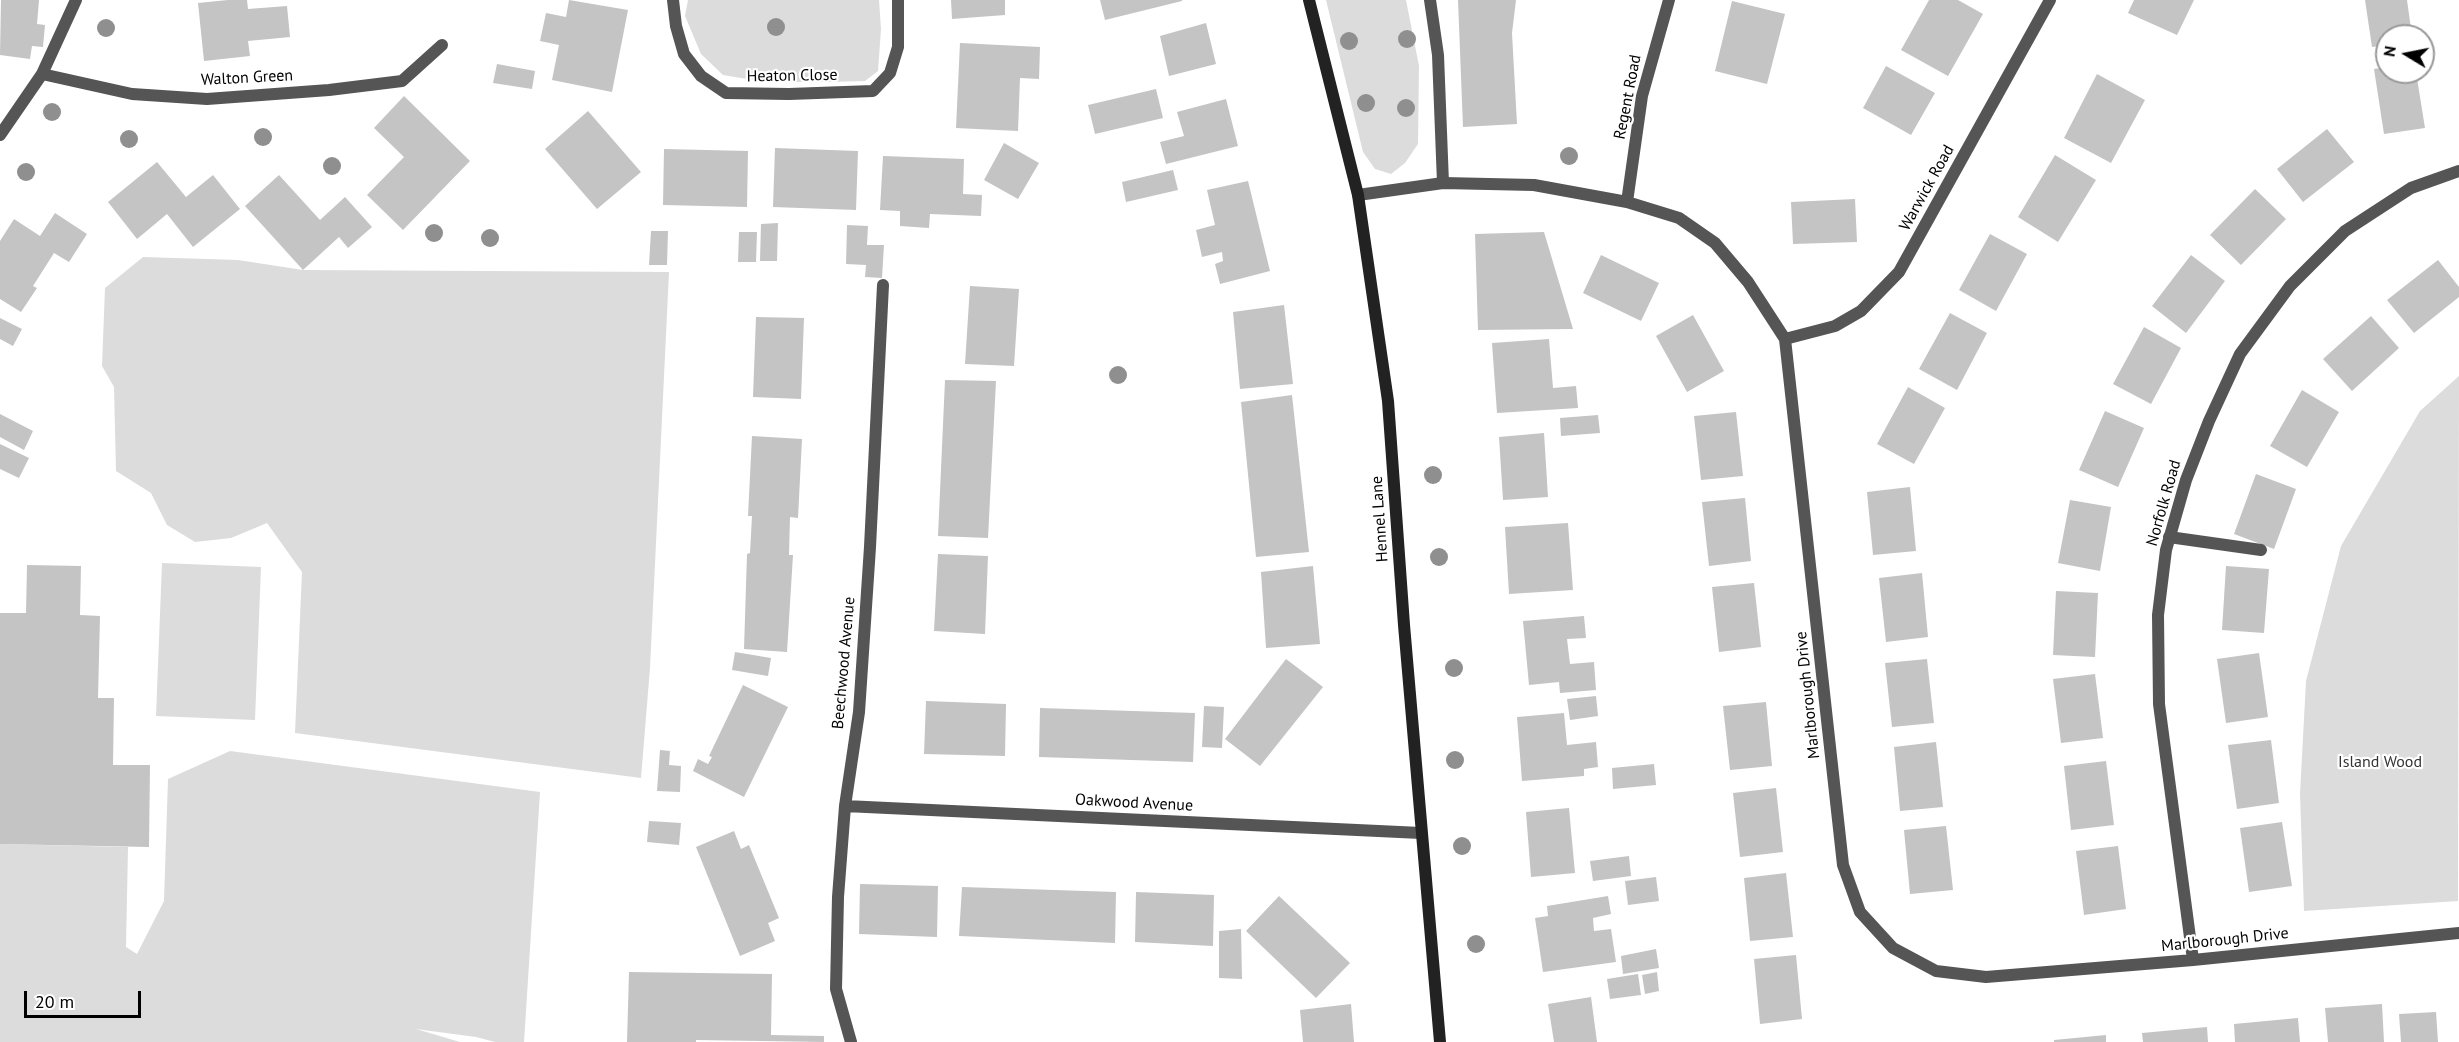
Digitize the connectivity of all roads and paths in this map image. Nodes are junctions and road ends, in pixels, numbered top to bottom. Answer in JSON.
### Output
{"nodes":[{"id":1,"x":76,"y":0,"type":"edge"},
{"id":2,"x":674,"y":0,"type":"edge"},
{"id":3,"x":898,"y":0,"type":"edge"},
{"id":4,"x":1310,"y":0,"type":"edge"},
{"id":5,"x":1430,"y":0,"type":"edge"},
{"id":6,"x":1669,"y":0,"type":"edge"},
{"id":7,"x":2050,"y":0,"type":"edge"},
{"id":8,"x":442,"y":45,"type":"dead end"},
{"id":9,"x":42,"y":74,"type":"junction"},
{"id":10,"x":0,"y":135,"type":"edge"},
{"id":11,"x":2459,"y":171,"type":"edge"},
{"id":12,"x":1443,"y":183,"type":"junction"},
{"id":13,"x":1358,"y":195,"type":"junction"},
{"id":14,"x":1627,"y":202,"type":"junction"},
{"id":15,"x":883,"y":285,"type":"dead end"},
{"id":16,"x":1785,"y":339,"type":"junction"},
{"id":17,"x":2169,"y":537,"type":"junction"},
{"id":18,"x":2261,"y":550,"type":"dead end"},
{"id":19,"x":845,"y":806,"type":"junction"},
{"id":20,"x":1421,"y":833,"type":"junction"},
{"id":21,"x":2459,"y":933,"type":"edge"},
{"id":22,"x":2193,"y":960,"type":"junction"},
{"id":23,"x":851,"y":1042,"type":"edge"},
{"id":24,"x":1440,"y":1042,"type":"edge"}],
"edges":[{"from":1,"to":9,"type":"street"},
{"from":2,"to":3,"type":"street","name":"Heaton Close"},
{"from":4,"to":13,"type":"main road","name":"Hennel Lane"},
{"from":5,"to":12,"type":"street"},
{"from":6,"to":14,"type":"street","name":"Regent Road"},
{"from":7,"to":16,"type":"street","name":"Warwick Road"},
{"from":8,"to":9,"type":"street","name":"Walton Green"},
{"from":9,"to":10,"type":"street"},
{"from":11,"to":17,"type":"street","name":"Norfolk Road"},
{"from":12,"to":13,"type":"street","name":"Marlborough Drive"},
{"from":12,"to":14,"type":"street","name":"Marlborough Drive"},
{"from":13,"to":20,"type":"main road","name":"Hennel Lane"},
{"from":14,"to":16,"type":"street","name":"Marlborough Drive"},
{"from":15,"to":19,"type":"street","name":"Beechwood Avenue"},
{"from":16,"to":22,"type":"street","name":"Marlborough Drive"},
{"from":17,"to":18,"type":"street"},
{"from":17,"to":22,"type":"street","name":"Norfolk Road"},
{"from":19,"to":20,"type":"street","name":"Oakwood Avenue"},
{"from":19,"to":23,"type":"street","name":"Beechwood Avenue"},
{"from":20,"to":24,"type":"main road","name":"Hennel Lane"},
{"from":21,"to":22,"type":"street","name":"Marlborough Drive"}]}
